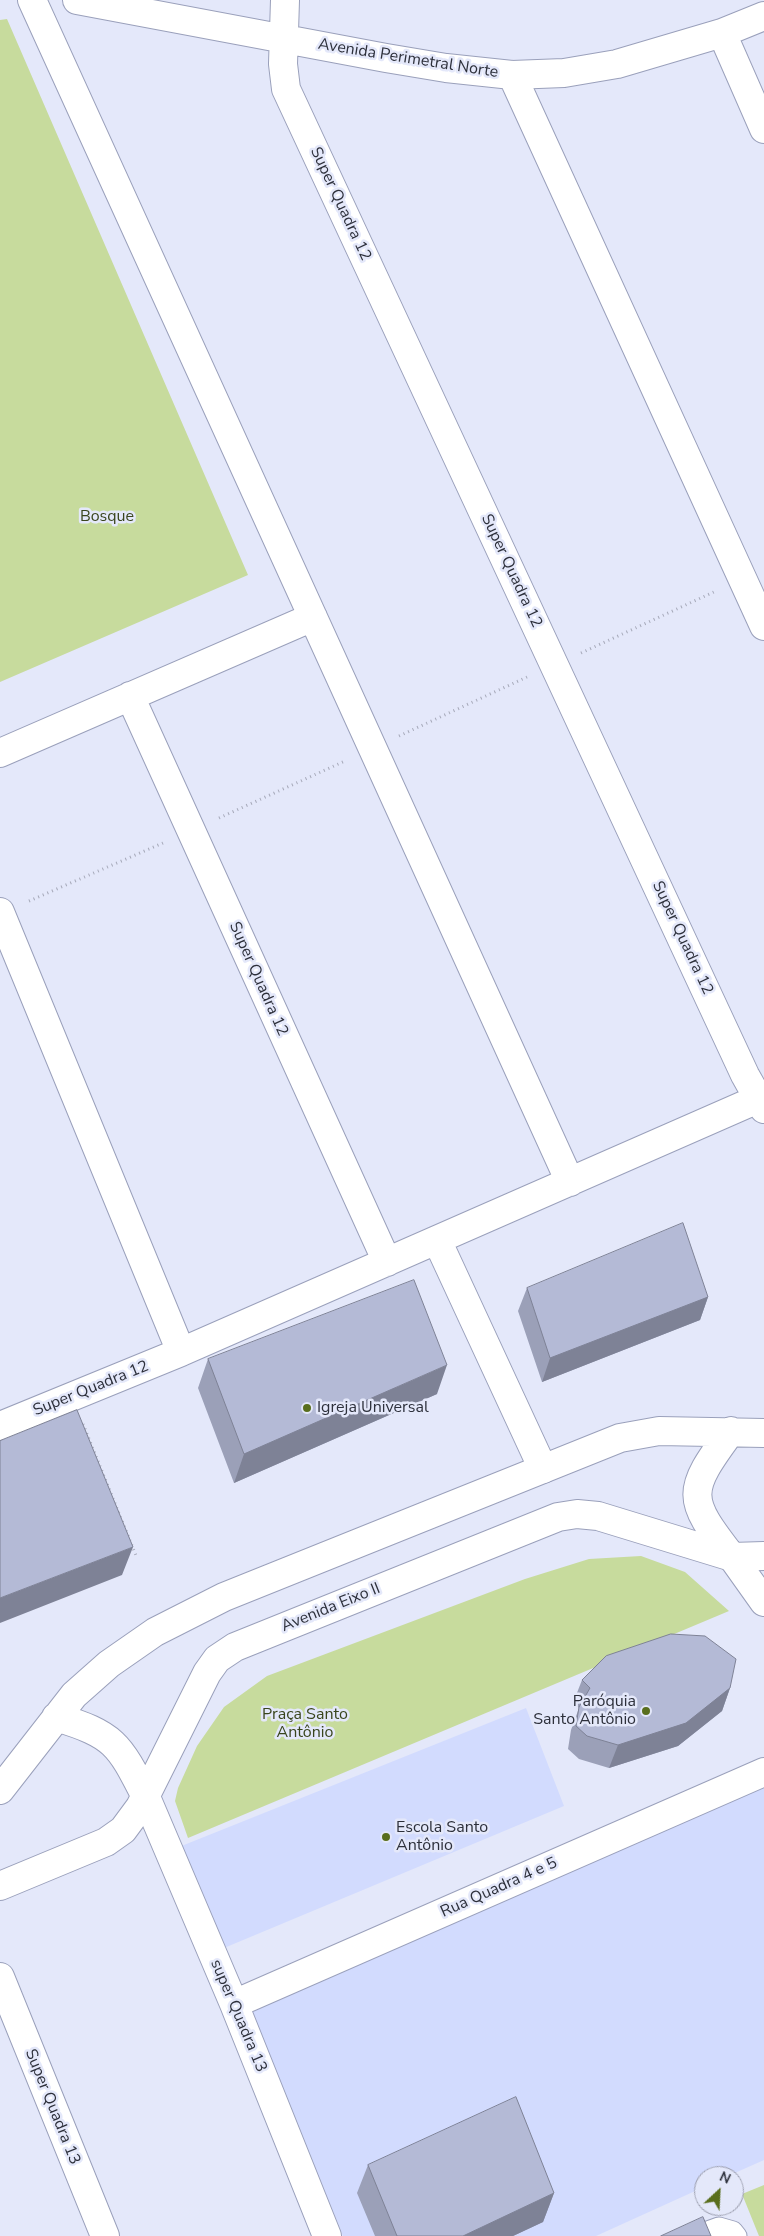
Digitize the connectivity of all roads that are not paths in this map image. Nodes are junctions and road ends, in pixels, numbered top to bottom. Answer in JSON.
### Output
{"nodes":[{"id":1,"x":32,"y":0,"type":"edge"},
{"id":2,"x":76,"y":0,"type":"edge"},
{"id":3,"x":285,"y":0,"type":"edge"},
{"id":4,"x":764,"y":16,"type":"edge"},
{"id":5,"x":722,"y":33,"type":"junction"},
{"id":6,"x":284,"y":38,"type":"junction"},
{"id":7,"x":512,"y":75,"type":"junction"},
{"id":8,"x":764,"y":129,"type":"edge"},
{"id":9,"x":313,"y":617,"type":"junction"},
{"id":10,"x":764,"y":626,"type":"edge"},
{"id":11,"x":130,"y":696,"type":"junction"},
{"id":12,"x":0,"y":753,"type":"edge"},
{"id":13,"x":0,"y":912,"type":"edge"},
{"id":14,"x":761,"y":1104,"type":"edge"},
{"id":15,"x":570,"y":1182,"type":"junction"},
{"id":16,"x":437,"y":1240,"type":"junction"},
{"id":17,"x":387,"y":1262,"type":"junction"},
{"id":18,"x":181,"y":1352,"type":"junction"},
{"id":19,"x":0,"y":1426,"type":"edge"},
{"id":20,"x":731,"y":1431,"type":"junction"},
{"id":21,"x":764,"y":1433,"type":"edge"},
{"id":22,"x":543,"y":1468,"type":"junction"},
{"id":23,"x":764,"y":1556,"type":"edge"},
{"id":24,"x":732,"y":1557,"type":"junction"},
{"id":25,"x":764,"y":1602,"type":"edge"},
{"id":26,"x":56,"y":1717,"type":"junction"},
{"id":27,"x":764,"y":1772,"type":"edge"},
{"id":28,"x":0,"y":1790,"type":"edge"},
{"id":29,"x":146,"y":1797,"type":"junction"},
{"id":30,"x":0,"y":1886,"type":"edge"},
{"id":31,"x":0,"y":1977,"type":"edge"},
{"id":32,"x":234,"y":2004,"type":"junction"},
{"id":33,"x":105,"y":2236,"type":"edge"},
{"id":34,"x":327,"y":2236,"type":"edge"},
{"id":35,"x":694,"y":2236,"type":"edge"},
{"id":36,"x":737,"y":2236,"type":"edge"}],
"edges":[{"from":1,"to":9,"type":"street"},
{"from":2,"to":6,"type":"street","name":"Avenida Perimetral Norte"},
{"from":3,"to":6,"type":"street","name":"Super Quadra 12"},
{"from":4,"to":5,"type":"street","name":"Avenida Perimetral Norte"},
{"from":5,"to":7,"type":"street","name":"Avenida Perimetral Norte"},
{"from":5,"to":8,"type":"street"},
{"from":6,"to":7,"type":"street","name":"Avenida Perimetral Norte"},
{"from":6,"to":14,"type":"street","name":"Super Quadra 12"},
{"from":7,"to":10,"type":"street"},
{"from":9,"to":11,"type":"street"},
{"from":9,"to":15,"type":"street"},
{"from":11,"to":12,"type":"street"},
{"from":11,"to":17,"type":"street","name":"Super Quadra 12"},
{"from":13,"to":18,"type":"street"},
{"from":14,"to":15,"type":"street","name":"Super Quadra 12"},
{"from":15,"to":16,"type":"street","name":"Super Quadra 12"},
{"from":16,"to":17,"type":"street","name":"Super Quadra 12"},
{"from":16,"to":22,"type":"street"},
{"from":17,"to":18,"type":"street","name":"Super Quadra 12"},
{"from":18,"to":19,"type":"street","name":"Super Quadra 12"},
{"from":20,"to":21,"type":"street"},
{"from":20,"to":22,"type":"street"},
{"from":20,"to":24,"type":"street"},
{"from":22,"to":26,"type":"street"},
{"from":23,"to":24,"type":"street","name":"Avenida Eixo II"},
{"from":24,"to":25,"type":"street"},
{"from":24,"to":29,"type":"street","name":"Avenida Eixo II"},
{"from":26,"to":28,"type":"street"},
{"from":26,"to":29,"type":"street","name":"super Quadra 13"},
{"from":27,"to":32,"type":"street","name":"Rua Quadra 4 e 5"},
{"from":29,"to":30,"type":"street","name":"Avenida Eixo II"},
{"from":29,"to":32,"type":"street","name":"super Quadra 13"},
{"from":31,"to":33,"type":"street","name":"Super Quadra 13"},
{"from":32,"to":34,"type":"street","name":"super Quadra 13"},
{"from":35,"to":36,"type":"lane"}]}
